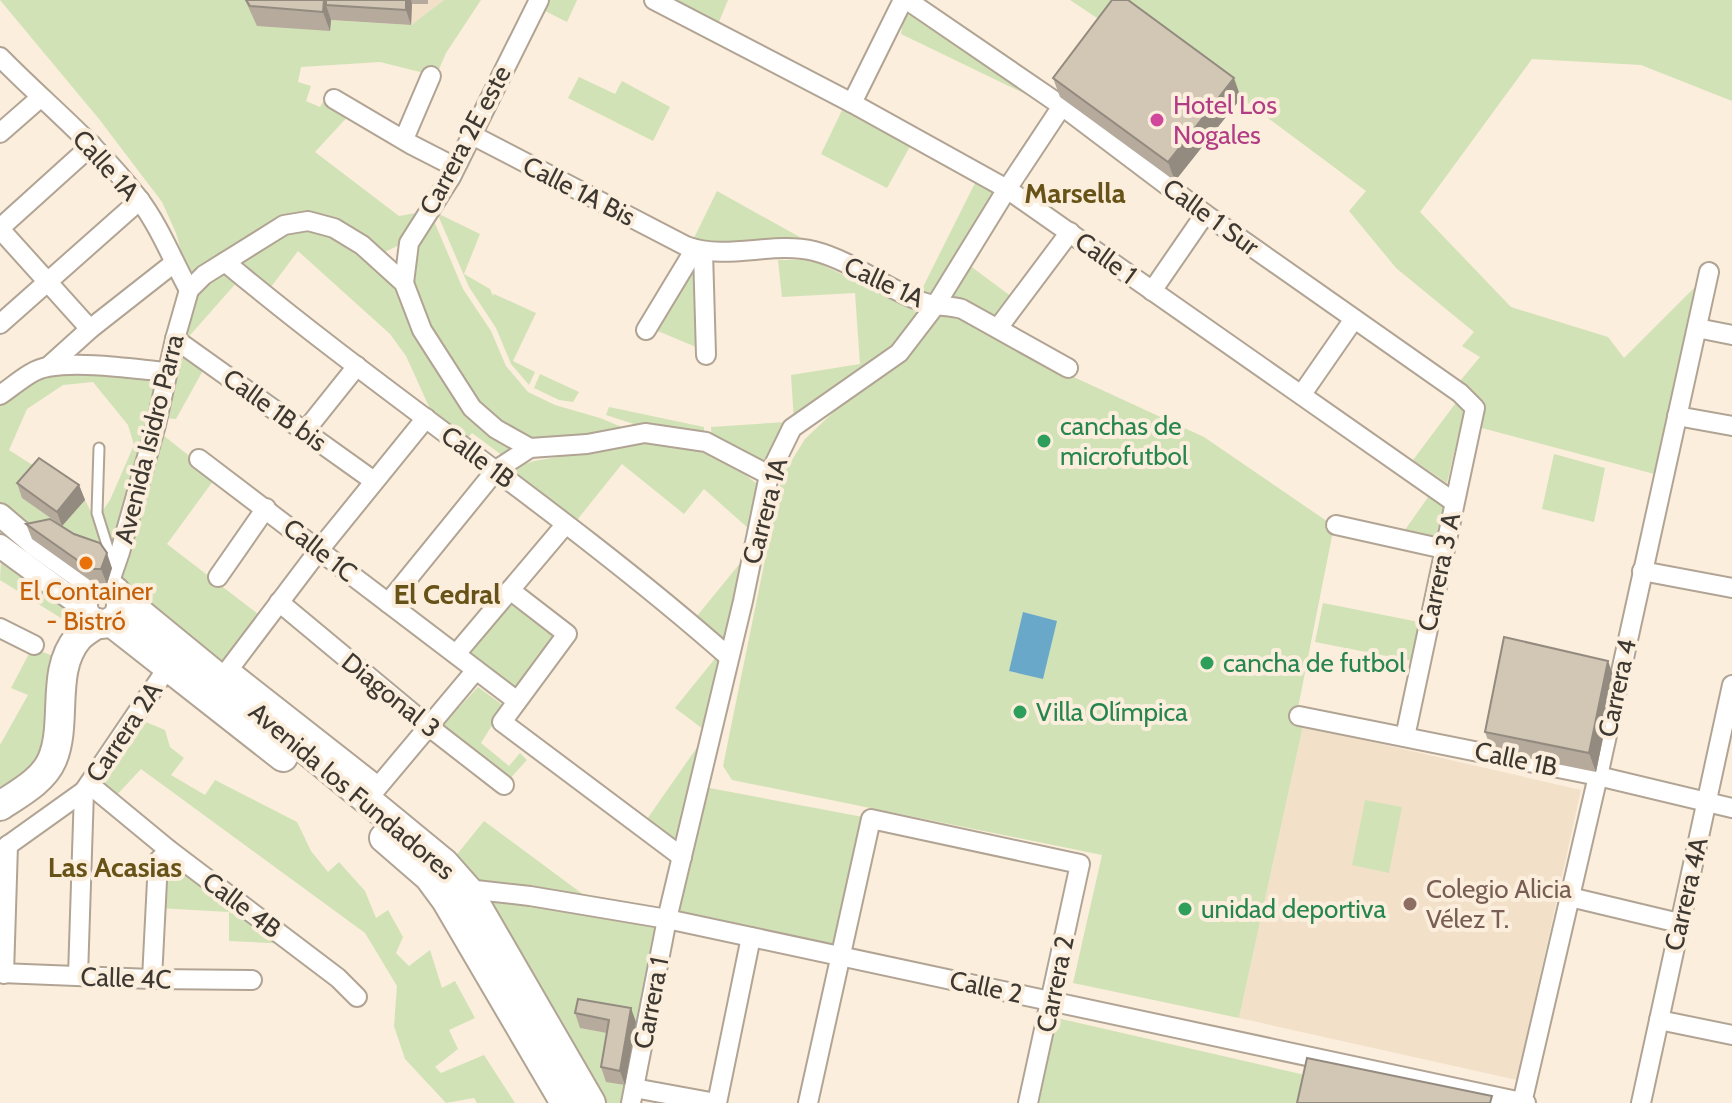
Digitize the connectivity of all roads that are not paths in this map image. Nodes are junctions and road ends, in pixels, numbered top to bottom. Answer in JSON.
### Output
{"nodes":[{"id":1,"x":539,"y":0,"type":"edge"},
{"id":2,"x":654,"y":0,"type":"edge"},
{"id":3,"x":905,"y":0,"type":"edge"},
{"id":4,"x":0,"y":57,"type":"edge"},
{"id":5,"x":431,"y":76,"type":"dead end"},
{"id":6,"x":40,"y":98,"type":"junction"},
{"id":7,"x":334,"y":99,"type":"dead end"},
{"id":8,"x":852,"y":103,"type":"junction"},
{"id":9,"x":1062,"y":106,"type":"junction"},
{"id":10,"x":0,"y":133,"type":"edge"},
{"id":11,"x":472,"y":135,"type":"junction"},
{"id":12,"x":404,"y":139,"type":"junction"},
{"id":13,"x":92,"y":145,"type":"junction"},
{"id":14,"x":455,"y":167,"type":"junction"},
{"id":15,"x":1007,"y":189,"type":"junction"},
{"id":16,"x":140,"y":200,"type":"junction"},
{"id":17,"x":1205,"y":214,"type":"junction"},
{"id":18,"x":0,"y":228,"type":"edge"},
{"id":19,"x":1070,"y":232,"type":"junction"},
{"id":20,"x":409,"y":243,"type":"junction"},
{"id":21,"x":695,"y":249,"type":"junction"},
{"id":22,"x":376,"y":258,"type":"junction"},
{"id":23,"x":225,"y":262,"type":"junction"},
{"id":24,"x":174,"y":263,"type":"junction"},
{"id":25,"x":1709,"y":272,"type":"dead end"},
{"id":26,"x":47,"y":282,"type":"junction"},
{"id":27,"x":404,"y":283,"type":"junction"},
{"id":28,"x":189,"y":290,"type":"junction"},
{"id":29,"x":1152,"y":291,"type":"junction"},
{"id":30,"x":935,"y":306,"type":"junction"},
{"id":31,"x":1354,"y":319,"type":"junction"},
{"id":32,"x":0,"y":324,"type":"edge"},
{"id":33,"x":998,"y":328,"type":"junction"},
{"id":34,"x":1697,"y":328,"type":"junction"},
{"id":35,"x":90,"y":329,"type":"junction"},
{"id":36,"x":646,"y":330,"type":"dead end"},
{"id":37,"x":1732,"y":335,"type":"edge"},
{"id":38,"x":175,"y":339,"type":"junction"},
{"id":39,"x":706,"y":355,"type":"dead end"},
{"id":40,"x":49,"y":366,"type":"junction"},
{"id":41,"x":357,"y":366,"type":"junction"},
{"id":42,"x":1068,"y":368,"type":"dead end"},
{"id":43,"x":167,"y":372,"type":"junction"},
{"id":44,"x":1302,"y":394,"type":"junction"},
{"id":45,"x":0,"y":395,"type":"edge"},
{"id":46,"x":1475,"y":408,"type":"joint"},
{"id":47,"x":1677,"y":416,"type":"junction"},
{"id":48,"x":426,"y":418,"type":"junction"},
{"id":49,"x":1732,"y":426,"type":"edge"},
{"id":50,"x":305,"y":431,"type":"junction"},
{"id":51,"x":99,"y":448,"type":"dead end"},
{"id":52,"x":530,"y":448,"type":"junction"},
{"id":53,"x":199,"y":459,"type":"dead end"},
{"id":54,"x":496,"y":470,"type":"junction"},
{"id":55,"x":769,"y":475,"type":"junction"},
{"id":56,"x":374,"y":481,"type":"junction"},
{"id":57,"x":1454,"y":502,"type":"junction"},
{"id":58,"x":266,"y":508,"type":"junction"},
{"id":59,"x":0,"y":515,"type":"edge"},
{"id":60,"x":565,"y":525,"type":"junction"},
{"id":61,"x":1336,"y":525,"type":"dead end"},
{"id":62,"x":1,"y":548,"type":"edge"},
{"id":63,"x":1444,"y":549,"type":"junction"},
{"id":64,"x":319,"y":550,"type":"junction"},
{"id":65,"x":1642,"y":571,"type":"junction"},
{"id":66,"x":218,"y":577,"type":"dead end"},
{"id":67,"x":1732,"y":588,"type":"edge"},
{"id":68,"x":510,"y":590,"type":"junction"},
{"id":69,"x":104,"y":599,"type":"junction"},
{"id":70,"x":279,"y":602,"type":"junction"},
{"id":71,"x":388,"y":603,"type":"junction"},
{"id":72,"x":0,"y":628,"type":"edge"},
{"id":73,"x":34,"y":645,"type":"dead end"},
{"id":74,"x":456,"y":654,"type":"junction"},
{"id":75,"x":729,"y":657,"type":"junction"},
{"id":76,"x":168,"y":667,"type":"junction"},
{"id":77,"x":476,"y":670,"type":"junction"},
{"id":78,"x":1732,"y":685,"type":"edge"},
{"id":79,"x":517,"y":701,"type":"junction"},
{"id":80,"x":1299,"y":716,"type":"dead end"},
{"id":81,"x":428,"y":726,"type":"junction"},
{"id":82,"x":1405,"y":737,"type":"junction"},
{"id":83,"x":1598,"y":776,"type":"junction"},
{"id":84,"x":504,"y":785,"type":"dead end"},
{"id":85,"x":87,"y":787,"type":"junction"},
{"id":86,"x":372,"y":794,"type":"junction"},
{"id":87,"x":1707,"y":802,"type":"junction"},
{"id":88,"x":0,"y":806,"type":"edge"},
{"id":89,"x":1732,"y":808,"type":"edge"},
{"id":90,"x":4,"y":848,"type":"edge"},
{"id":91,"x":169,"y":850,"type":"junction"},
{"id":92,"x":682,"y":857,"type":"junction"},
{"id":93,"x":457,"y":895,"type":"junction"},
{"id":94,"x":1570,"y":897,"type":"junction"},
{"id":95,"x":667,"y":919,"type":"junction"},
{"id":96,"x":1679,"y":923,"type":"junction"},
{"id":97,"x":751,"y":937,"type":"junction"},
{"id":98,"x":840,"y":956,"type":"junction"},
{"id":99,"x":2,"y":973,"type":"edge"},
{"id":100,"x":78,"y":976,"type":"junction"},
{"id":101,"x":152,"y":979,"type":"junction"},
{"id":102,"x":252,"y":980,"type":"dead end"},
{"id":103,"x":357,"y":997,"type":"dead end"},
{"id":104,"x":1052,"y":1001,"type":"junction"},
{"id":105,"x":1659,"y":1020,"type":"junction"},
{"id":106,"x":1732,"y":1035,"type":"edge"},
{"id":107,"x":632,"y":1095,"type":"edge"},
{"id":108,"x":565,"y":1103,"type":"edge"},
{"id":109,"x":591,"y":1103,"type":"edge"},
{"id":110,"x":716,"y":1103,"type":"edge"},
{"id":111,"x":808,"y":1103,"type":"edge"},
{"id":112,"x":1028,"y":1103,"type":"edge"},
{"id":113,"x":1524,"y":1103,"type":"edge"},
{"id":114,"x":1641,"y":1103,"type":"edge"}],
"edges":[{"from":1,"to":11,"type":"street","name":"Carrera 2E este"},
{"from":2,"to":8,"type":"street","name":"Calle 1"},
{"from":3,"to":8,"type":"street"},
{"from":3,"to":9,"type":"street","name":"Calle 1 Sur"},
{"from":4,"to":6,"type":"street","name":"Calle 1A"},
{"from":5,"to":12,"type":"street"},
{"from":6,"to":10,"type":"street"},
{"from":6,"to":13,"type":"street","name":"Calle 1A"},
{"from":7,"to":12,"type":"street"},
{"from":8,"to":15,"type":"street","name":"Calle 1"},
{"from":9,"to":15,"type":"street","name":"Carrera 1A"},
{"from":9,"to":17,"type":"street","name":"Calle 1 Sur"},
{"from":11,"to":14,"type":"street","name":"Carrera 2E este"},
{"from":11,"to":21,"type":"street","name":"Calle 1A Bis"},
{"from":12,"to":14,"type":"street"},
{"from":13,"to":16,"type":"street","name":"Calle 1A"},
{"from":13,"to":18,"type":"street"},
{"from":14,"to":20,"type":"street","name":"Carrera 2E este"},
{"from":15,"to":19,"type":"street","name":"Calle 1"},
{"from":15,"to":30,"type":"street","name":"Carrera 1A"},
{"from":16,"to":24,"type":"street","name":"Calle 1A"},
{"from":16,"to":26,"type":"street"},
{"from":17,"to":29,"type":"street"},
{"from":17,"to":31,"type":"street","name":"Calle 1 Sur"},
{"from":18,"to":26,"type":"street"},
{"from":19,"to":29,"type":"street","name":"Calle 1"},
{"from":19,"to":33,"type":"street"},
{"from":20,"to":22,"type":"street"},
{"from":20,"to":27,"type":"street","name":"Carrera 2E este"},
{"from":21,"to":30,"type":"street","name":"Calle 1A"},
{"from":21,"to":36,"type":"street"},
{"from":21,"to":39,"type":"street"},
{"from":22,"to":23,"type":"street"},
{"from":22,"to":27,"type":"street"},
{"from":23,"to":28,"type":"street"},
{"from":23,"to":41,"type":"street","name":"Calle 1B"},
{"from":24,"to":28,"type":"street","name":"Calle 1A"},
{"from":24,"to":35,"type":"street"},
{"from":25,"to":34,"type":"street","name":"Carrera 4"},
{"from":26,"to":32,"type":"street"},
{"from":26,"to":35,"type":"street"},
{"from":27,"to":52,"type":"street"},
{"from":28,"to":38,"type":"street","name":"Avenida Isidro Parra"},
{"from":29,"to":44,"type":"street","name":"Calle 1"},
{"from":30,"to":33,"type":"street","name":"Calle 1A"},
{"from":30,"to":55,"type":"street","name":"Carrera 1A"},
{"from":31,"to":44,"type":"street"},
{"from":31,"to":46,"type":"street","name":"Calle 1 Sur"},
{"from":33,"to":42,"type":"street","name":"Calle 1A"},
{"from":34,"to":37,"type":"street"},
{"from":34,"to":47,"type":"street","name":"Carrera 4"},
{"from":35,"to":40,"type":"street"},
{"from":38,"to":43,"type":"street","name":"Avenida Isidro Parra"},
{"from":38,"to":50,"type":"street","name":"Calle 1B bis"},
{"from":40,"to":43,"type":"street"},
{"from":40,"to":45,"type":"street"},
{"from":41,"to":48,"type":"street","name":"Calle 1B"},
{"from":41,"to":50,"type":"street"},
{"from":43,"to":69,"type":"street","name":"Avenida Isidro Parra"},
{"from":44,"to":57,"type":"street","name":"Calle 1"},
{"from":46,"to":57,"type":"street","name":"Carrera 3 A"},
{"from":47,"to":49,"type":"street"},
{"from":47,"to":65,"type":"street","name":"Carrera 4"},
{"from":48,"to":54,"type":"street","name":"Calle 1B"},
{"from":48,"to":56,"type":"street"},
{"from":50,"to":56,"type":"street","name":"Calle 1B bis"},
{"from":51,"to":69,"type":"lane"},
{"from":52,"to":54,"type":"street"},
{"from":52,"to":55,"type":"street"},
{"from":53,"to":58,"type":"street","name":"Calle 1C"},
{"from":54,"to":60,"type":"street","name":"Calle 1B"},
{"from":54,"to":71,"type":"street"},
{"from":55,"to":75,"type":"street","name":"Carrera 1A"},
{"from":56,"to":64,"type":"street"},
{"from":57,"to":63,"type":"street","name":"Carrera 3 A"},
{"from":58,"to":64,"type":"street","name":"Calle 1C"},
{"from":58,"to":66,"type":"street"},
{"from":59,"to":69,"type":"street","name":"Avenida los Fundadores"},
{"from":60,"to":68,"type":"street"},
{"from":60,"to":75,"type":"street","name":"Calle 1B"},
{"from":61,"to":63,"type":"street"},
{"from":62,"to":69,"type":"street","name":"Avenida los Fundadores"},
{"from":63,"to":82,"type":"street","name":"Carrera 3 A"},
{"from":64,"to":70,"type":"street"},
{"from":64,"to":71,"type":"street","name":"Calle 1C"},
{"from":65,"to":67,"type":"street"},
{"from":65,"to":83,"type":"street","name":"Carrera 4"},
{"from":68,"to":74,"type":"street"},
{"from":68,"to":79,"type":"street"},
{"from":69,"to":76,"type":"main road","name":"Avenida los Fundadores"},
{"from":69,"to":86,"type":"main road","name":"Avenida los Fundadores"},
{"from":69,"to":88,"type":"main road"},
{"from":70,"to":81,"type":"street","name":"Diagonal 3"},
{"from":70,"to":86,"type":"street"},
{"from":71,"to":74,"type":"street","name":"Calle 1C"},
{"from":72,"to":73,"type":"street"},
{"from":74,"to":77,"type":"street","name":"Calle 1C"},
{"from":75,"to":92,"type":"street","name":"Carrera 1A"},
{"from":76,"to":85,"type":"street","name":"Carrera 2A"},
{"from":76,"to":93,"type":"main road","name":"Avenida los Fundadores"},
{"from":77,"to":79,"type":"street","name":"Calle 1C"},
{"from":77,"to":81,"type":"street"},
{"from":78,"to":87,"type":"street","name":"Carrera 4A"},
{"from":79,"to":92,"type":"street"},
{"from":80,"to":82,"type":"street","name":"Calle 1B"},
{"from":81,"to":84,"type":"street","name":"Diagonal 3"},
{"from":81,"to":86,"type":"street"},
{"from":82,"to":83,"type":"street","name":"Calle 1B"},
{"from":83,"to":87,"type":"street","name":"Calle 1B"},
{"from":83,"to":94,"type":"street","name":"Carrera 4"},
{"from":85,"to":90,"type":"street","name":"Carrera 2A"},
{"from":85,"to":91,"type":"street","name":"Calle 4B"},
{"from":85,"to":100,"type":"street"},
{"from":86,"to":93,"type":"main road","name":"Avenida los Fundadores"},
{"from":87,"to":89,"type":"street","name":"Calle 1B"},
{"from":87,"to":96,"type":"street","name":"Carrera 4A"},
{"from":90,"to":99,"type":"street"},
{"from":91,"to":101,"type":"street"},
{"from":91,"to":103,"type":"street","name":"Calle 4B"},
{"from":92,"to":95,"type":"street","name":"Carrera 1A"},
{"from":93,"to":95,"type":"street","name":"Calle 2"},
{"from":93,"to":108,"type":"main road","name":"Avenida los Fundadores"},
{"from":93,"to":109,"type":"main road","name":"Avenida los Fundadores"},
{"from":94,"to":96,"type":"street"},
{"from":94,"to":113,"type":"street","name":"Carrera 4"},
{"from":95,"to":97,"type":"street","name":"Calle 2"},
{"from":95,"to":107,"type":"street","name":"Carrera 1"},
{"from":96,"to":105,"type":"street","name":"Carrera 4A"},
{"from":97,"to":98,"type":"street","name":"Calle 2"},
{"from":97,"to":110,"type":"street"},
{"from":98,"to":104,"type":"street","name":"Calle 2"},
{"from":98,"to":104,"type":"street","name":"Carrera 2"},
{"from":98,"to":111,"type":"street"},
{"from":99,"to":100,"type":"street","name":"Calle 4C"},
{"from":100,"to":101,"type":"street","name":"Calle 4C"},
{"from":101,"to":102,"type":"street","name":"Calle 4C"},
{"from":104,"to":112,"type":"street","name":"Carrera 2"},
{"from":104,"to":113,"type":"street","name":"Calle 2"},
{"from":105,"to":106,"type":"street"},
{"from":105,"to":114,"type":"street","name":"Carrera 4A"},
{"from":107,"to":110,"type":"street","name":"Carrera 1"}]}
